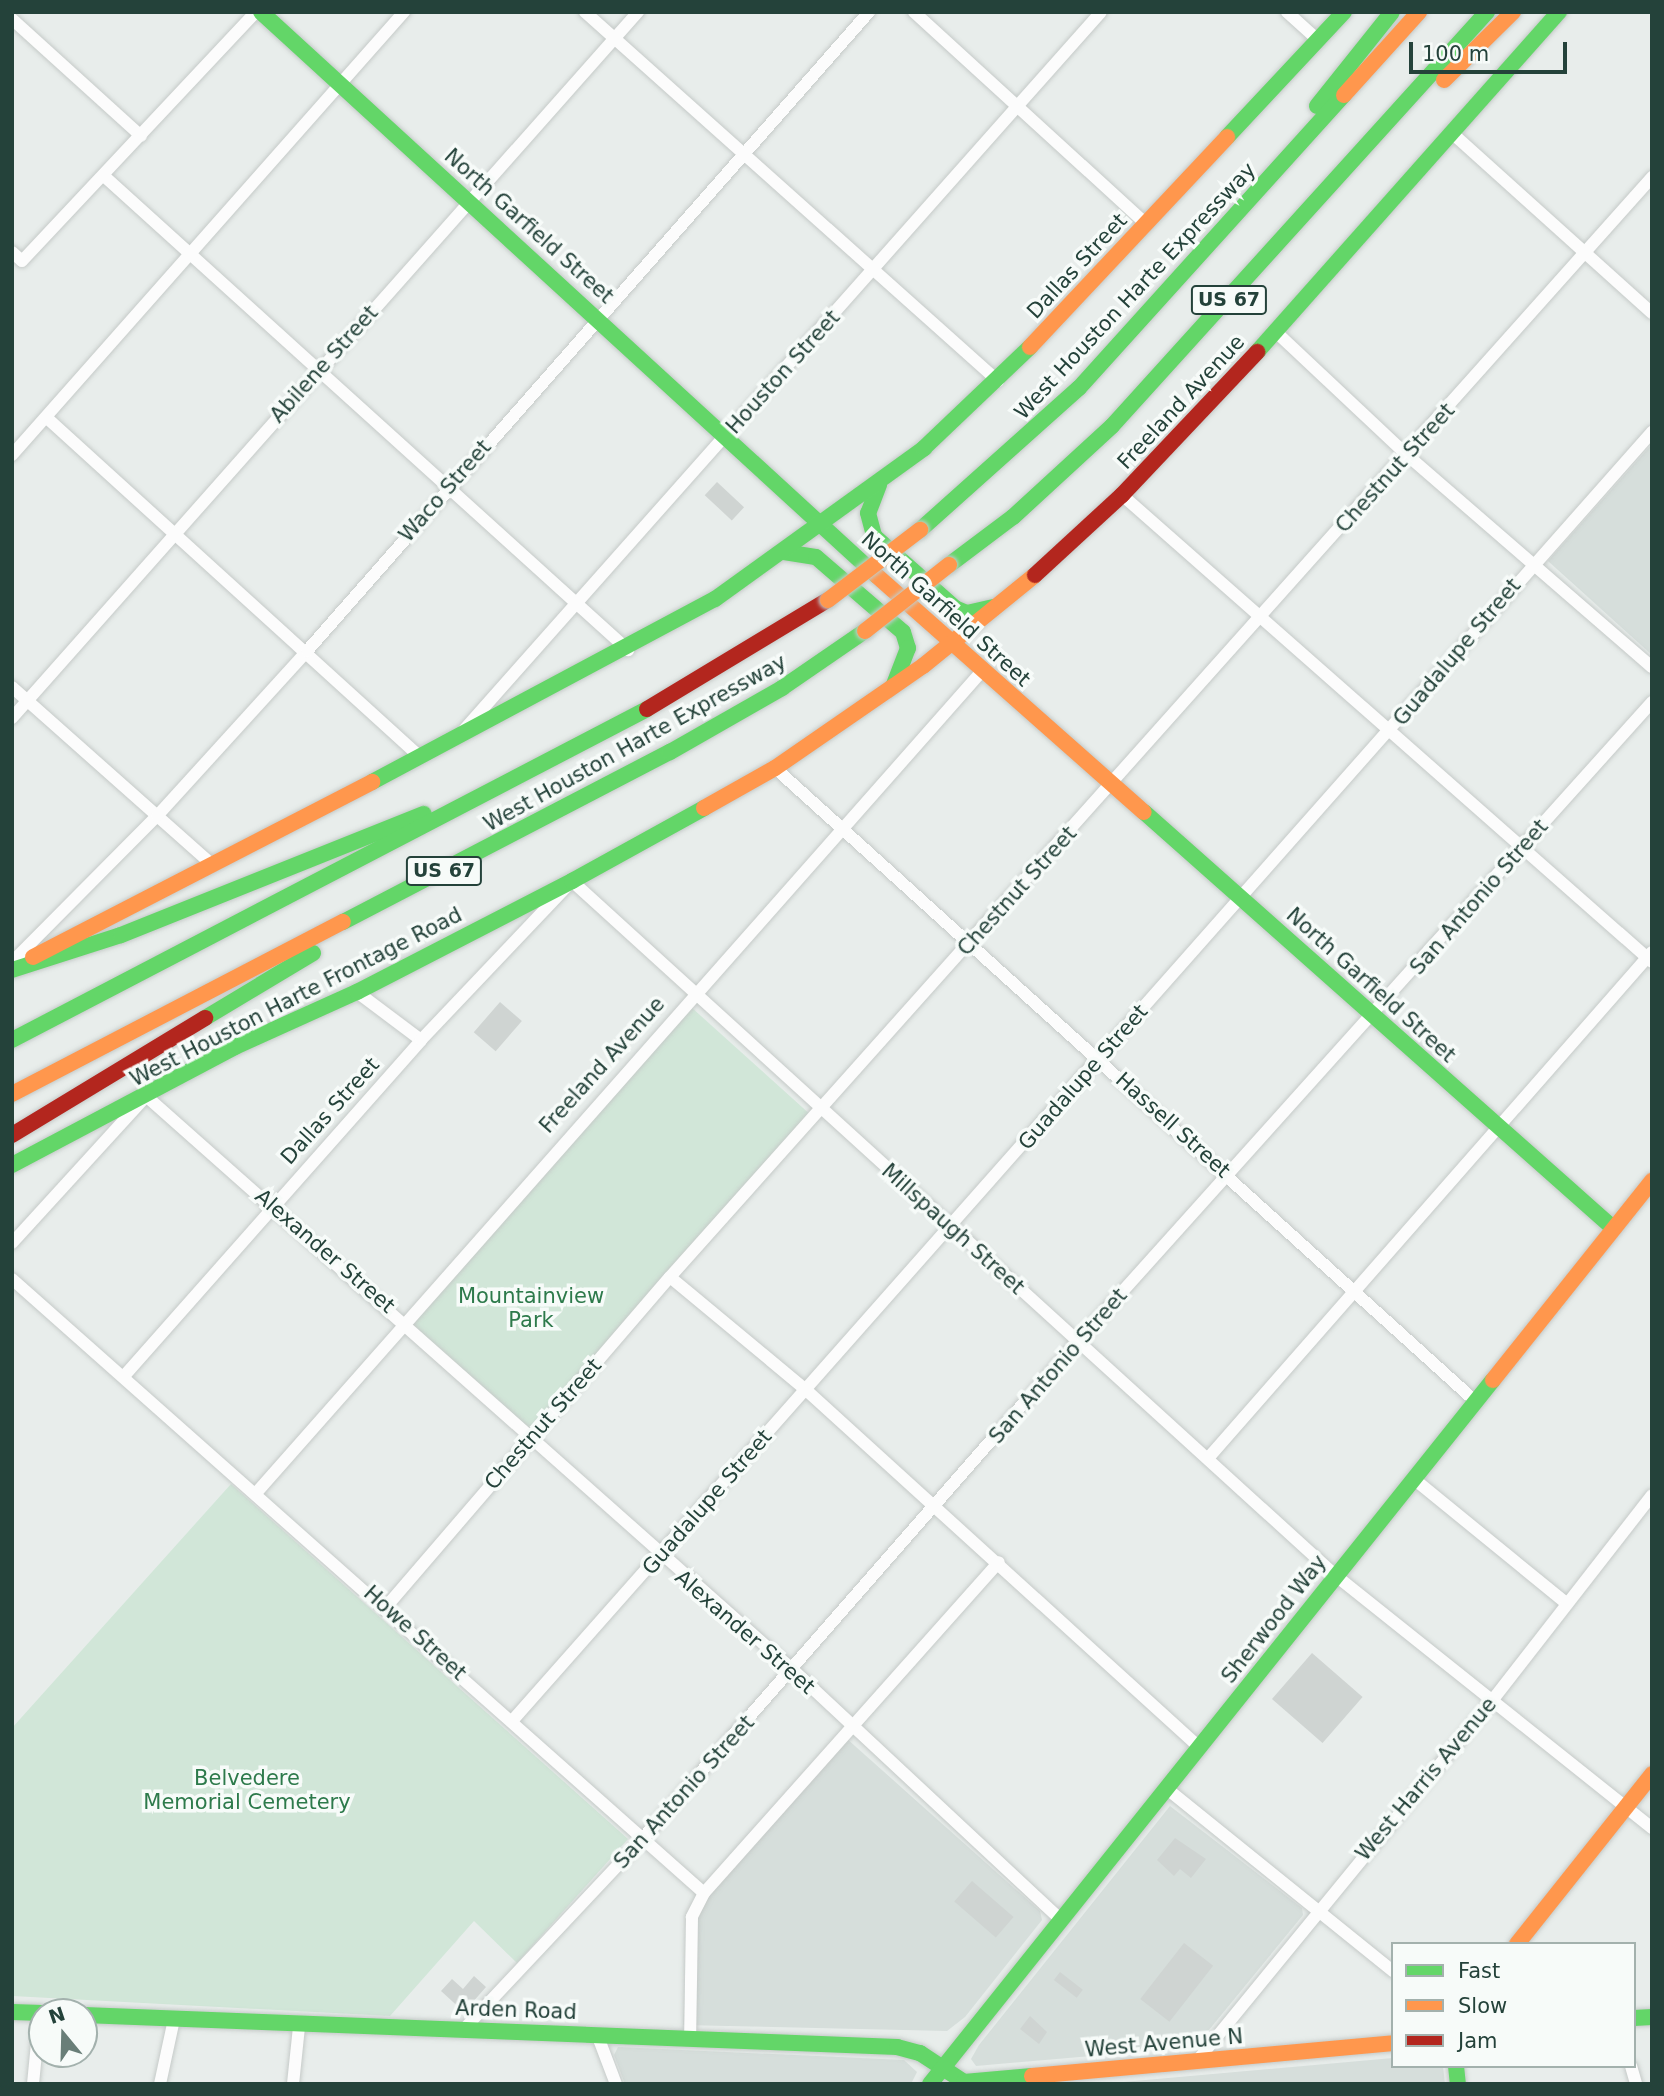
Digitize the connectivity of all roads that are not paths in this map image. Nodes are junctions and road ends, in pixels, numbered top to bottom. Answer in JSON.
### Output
{"nodes":[{"id":1,"x":259,"y":12,"type":"edge"},
{"id":2,"x":404,"y":12,"type":"edge"},
{"id":3,"x":585,"y":12,"type":"edge"},
{"id":4,"x":638,"y":12,"type":"edge"},
{"id":5,"x":869,"y":12,"type":"edge"},
{"id":6,"x":915,"y":12,"type":"edge"},
{"id":7,"x":1101,"y":12,"type":"edge"},
{"id":8,"x":1287,"y":12,"type":"edge"},
{"id":9,"x":1344,"y":12,"type":"edge"},
{"id":10,"x":1392,"y":12,"type":"edge"},
{"id":11,"x":1419,"y":12,"type":"edge"},
{"id":12,"x":1487,"y":12,"type":"edge"},
{"id":13,"x":1513,"y":12,"type":"edge"},
{"id":14,"x":1559,"y":12,"type":"edge"},
{"id":15,"x":15,"y":19,"type":"edge"},
{"id":16,"x":614,"y":39,"type":"junction"},
{"id":17,"x":1319,"y":41,"type":"junction"},
{"id":18,"x":338,"y":87,"type":"junction"},
{"id":19,"x":1017,"y":107,"type":"junction"},
{"id":20,"x":1451,"y":133,"type":"junction"},
{"id":21,"x":141,"y":136,"type":"junction"},
{"id":22,"x":743,"y":154,"type":"junction"},
{"id":23,"x":104,"y":176,"type":"junction"},
{"id":24,"x":1652,"y":177,"type":"edge"},
{"id":25,"x":473,"y":201,"type":"junction"},
{"id":26,"x":1303,"y":219,"type":"junction"},
{"id":27,"x":1146,"y":224,"type":"junction"},
{"id":28,"x":193,"y":254,"type":"junction"},
{"id":29,"x":1586,"y":254,"type":"junction"},
{"id":30,"x":17,"y":257,"type":"edge"},
{"id":31,"x":1197,"y":257,"type":"junction"},
{"id":32,"x":874,"y":271,"type":"junction"},
{"id":33,"x":1652,"y":313,"type":"edge"},
{"id":34,"x":600,"y":317,"type":"junction"},
{"id":35,"x":1276,"y":332,"type":"junction"},
{"id":36,"x":320,"y":368,"type":"junction"},
{"id":37,"x":998,"y":381,"type":"junction"},
{"id":38,"x":47,"y":418,"type":"junction"},
{"id":39,"x":1652,"y":432,"type":"edge"},
{"id":40,"x":724,"y":438,"type":"junction"},
{"id":41,"x":12,"y":455,"type":"edge"},
{"id":42,"x":1407,"y":455,"type":"junction"},
{"id":43,"x":880,"y":481,"type":"junction"},
{"id":44,"x":449,"y":486,"type":"junction"},
{"id":45,"x":1122,"y":495,"type":"junction"},
{"id":46,"x":821,"y":526,"type":"junction"},
{"id":47,"x":174,"y":535,"type":"junction"},
{"id":48,"x":784,"y":552,"type":"junction"},
{"id":49,"x":1533,"y":562,"type":"junction"},
{"id":50,"x":575,"y":603,"type":"junction"},
{"id":51,"x":1003,"y":604,"type":"junction"},
{"id":52,"x":1260,"y":617,"type":"junction"},
{"id":53,"x":953,"y":643,"type":"junction"},
{"id":54,"x":628,"y":650,"type":"junction"},
{"id":55,"x":307,"y":651,"type":"junction"},
{"id":56,"x":1652,"y":667,"type":"edge"},
{"id":57,"x":983,"y":670,"type":"junction"},
{"id":58,"x":12,"y":687,"type":"edge"},
{"id":59,"x":892,"y":687,"type":"junction"},
{"id":60,"x":28,"y":700,"type":"junction"},
{"id":61,"x":1652,"y":702,"type":"edge"},
{"id":62,"x":12,"y":718,"type":"edge"},
{"id":63,"x":463,"y":731,"type":"junction"},
{"id":64,"x":1390,"y":731,"type":"junction"},
{"id":65,"x":419,"y":756,"type":"junction"},
{"id":66,"x":775,"y":768,"type":"junction"},
{"id":67,"x":530,"y":773,"type":"junction"},
{"id":68,"x":1112,"y":784,"type":"junction"},
{"id":69,"x":157,"y":816,"type":"junction"},
{"id":70,"x":840,"y":829,"type":"junction"},
{"id":71,"x":522,"y":831,"type":"junction"},
{"id":72,"x":1522,"y":848,"type":"junction"},
{"id":73,"x":209,"y":862,"type":"junction"},
{"id":74,"x":572,"y":881,"type":"junction"},
{"id":75,"x":1240,"y":897,"type":"junction"},
{"id":76,"x":970,"y":943,"type":"junction"},
{"id":77,"x":1650,"y":957,"type":"edge"},
{"id":78,"x":12,"y":962,"type":"edge"},
{"id":79,"x":12,"y":969,"type":"edge"},
{"id":80,"x":357,"y":992,"type":"junction"},
{"id":81,"x":693,"y":994,"type":"junction"},
{"id":82,"x":1374,"y":1016,"type":"junction"},
{"id":83,"x":12,"y":1040,"type":"edge"},
{"id":84,"x":421,"y":1040,"type":"junction"},
{"id":85,"x":1099,"y":1059,"type":"junction"},
{"id":86,"x":12,"y":1094,"type":"edge"},
{"id":87,"x":146,"y":1096,"type":"junction"},
{"id":88,"x":821,"y":1110,"type":"junction"},
{"id":89,"x":1501,"y":1128,"type":"junction"},
{"id":90,"x":12,"y":1135,"type":"edge"},
{"id":91,"x":12,"y":1165,"type":"edge"},
{"id":92,"x":1228,"y":1175,"type":"junction"},
{"id":93,"x":1652,"y":1181,"type":"edge"},
{"id":94,"x":274,"y":1206,"type":"junction"},
{"id":95,"x":951,"y":1227,"type":"junction"},
{"id":96,"x":1614,"y":1228,"type":"junction"},
{"id":97,"x":12,"y":1243,"type":"edge"},
{"id":98,"x":670,"y":1277,"type":"junction"},
{"id":99,"x":12,"y":1279,"type":"edge"},
{"id":100,"x":1357,"y":1292,"type":"junction"},
{"id":101,"x":404,"y":1320,"type":"junction"},
{"id":102,"x":1077,"y":1341,"type":"junction"},
{"id":103,"x":125,"y":1375,"type":"junction"},
{"id":104,"x":805,"y":1389,"type":"junction"},
{"id":105,"x":1475,"y":1401,"type":"junction"},
{"id":106,"x":531,"y":1438,"type":"junction"},
{"id":107,"x":1210,"y":1456,"type":"junction"},
{"id":108,"x":1414,"y":1479,"type":"junction"},
{"id":109,"x":257,"y":1492,"type":"junction"},
{"id":110,"x":1652,"y":1495,"type":"edge"},
{"id":111,"x":934,"y":1507,"type":"junction"},
{"id":112,"x":659,"y":1557,"type":"junction"},
{"id":113,"x":999,"y":1562,"type":"junction"},
{"id":114,"x":1335,"y":1575,"type":"junction"},
{"id":115,"x":1565,"y":1602,"type":"junction"},
{"id":116,"x":386,"y":1606,"type":"junction"},
{"id":117,"x":793,"y":1670,"type":"junction"},
{"id":118,"x":1491,"y":1702,"type":"junction"},
{"id":119,"x":512,"y":1721,"type":"junction"},
{"id":120,"x":849,"y":1727,"type":"junction"},
{"id":121,"x":1199,"y":1747,"type":"junction"},
{"id":122,"x":1652,"y":1774,"type":"edge"},
{"id":123,"x":1166,"y":1788,"type":"junction"},
{"id":124,"x":1625,"y":1807,"type":"junction"},
{"id":125,"x":1652,"y":1828,"type":"edge"},
{"id":126,"x":644,"y":1837,"type":"junction"},
{"id":127,"x":704,"y":1893,"type":"junction"},
{"id":128,"x":1317,"y":1909,"type":"junction"},
{"id":129,"x":1060,"y":1919,"type":"junction"},
{"id":130,"x":1519,"y":1942,"type":"edge"},
{"id":131,"x":1391,"y":1968,"type":"edge"},
{"id":132,"x":98,"y":2016,"type":"edge"},
{"id":133,"x":174,"y":2019,"type":"junction"},
{"id":134,"x":299,"y":2027,"type":"junction"},
{"id":135,"x":464,"y":2029,"type":"junction"},
{"id":136,"x":597,"y":2034,"type":"junction"},
{"id":137,"x":690,"y":2038,"type":"junction"},
{"id":138,"x":1391,"y":2043,"type":"edge"},
{"id":139,"x":1197,"y":2061,"type":"junction"},
{"id":140,"x":942,"y":2068,"type":"junction"},
{"id":141,"x":160,"y":2084,"type":"edge"},
{"id":142,"x":293,"y":2084,"type":"edge"},
{"id":143,"x":616,"y":2084,"type":"edge"},
{"id":144,"x":930,"y":2084,"type":"edge"}],
"edges":[{"from":1,"to":18,"type":"main road","name":"North Garfield Street"},
{"from":1,"to":21,"type":"street"},
{"from":2,"to":18,"type":"street"},
{"from":3,"to":16,"type":"street"},
{"from":4,"to":16,"type":"street","name":"Abilene Street"},
{"from":5,"to":22,"type":"street","name":"Waco Street"},
{"from":6,"to":19,"type":"street"},
{"from":7,"to":19,"type":"street","name":"Houston Street"},
{"from":8,"to":17,"type":"street"},
{"from":9,"to":17,"type":"main road","name":"Dallas Street"},
{"from":10,"to":31,"type":"main road"},
{"from":11,"to":31,"type":"main road","name":"West Houston Harte Expressway","number":"US 67"},
{"from":12,"to":26,"type":"main road","name":"West Houston Harte Expressway","number":"US 67"},
{"from":13,"to":26,"type":"main road"},
{"from":14,"to":20,"type":"main road","name":"Freeland Avenue"},
{"from":15,"to":21,"type":"street"},
{"from":16,"to":22,"type":"street"},
{"from":16,"to":25,"type":"street","name":"Abilene Street"},
{"from":17,"to":27,"type":"main road","name":"Dallas Street"},
{"from":18,"to":25,"type":"main road","name":"North Garfield Street"},
{"from":18,"to":28,"type":"street"},
{"from":19,"to":27,"type":"street"},
{"from":19,"to":32,"type":"street","name":"Houston Street"},
{"from":20,"to":29,"type":"street"},
{"from":20,"to":35,"type":"main road","name":"Freeland Avenue"},
{"from":21,"to":23,"type":"street"},
{"from":22,"to":32,"type":"street"},
{"from":22,"to":34,"type":"street","name":"Waco Street"},
{"from":23,"to":28,"type":"street"},
{"from":23,"to":30,"type":"street"},
{"from":24,"to":29,"type":"street","name":"Chestnut Street"},
{"from":25,"to":34,"type":"main road","name":"North Garfield Street"},
{"from":25,"to":36,"type":"street","name":"Abilene Street"},
{"from":26,"to":71,"type":"main road","name":"West Houston Harte Expressway","number":"US 67","bridge":true},
{"from":27,"to":37,"type":"main road","name":"Dallas Street"},
{"from":28,"to":36,"type":"street"},
{"from":28,"to":38,"type":"street"},
{"from":29,"to":33,"type":"street"},
{"from":29,"to":42,"type":"street","name":"Chestnut Street"},
{"from":31,"to":67,"type":"main road","name":"West Houston Harte Expressway","number":"US 67","bridge":true},
{"from":32,"to":37,"type":"street"},
{"from":32,"to":40,"type":"street","name":"Houston Street"},
{"from":34,"to":40,"type":"main road","name":"North Garfield Street"},
{"from":34,"to":44,"type":"street","name":"Waco Street"},
{"from":35,"to":42,"type":"street"},
{"from":35,"to":45,"type":"main road","name":"Freeland Avenue"},
{"from":36,"to":44,"type":"street"},
{"from":36,"to":47,"type":"street","name":"Abilene Street"},
{"from":37,"to":43,"type":"main road","name":"Dallas Street"},
{"from":38,"to":41,"type":"street"},
{"from":38,"to":47,"type":"street"},
{"from":39,"to":49,"type":"street","name":"Guadalupe Street"},
{"from":40,"to":46,"type":"main road","name":"North Garfield Street"},
{"from":40,"to":50,"type":"street","name":"Houston Street"},
{"from":42,"to":49,"type":"street"},
{"from":42,"to":52,"type":"street","name":"Chestnut Street"},
{"from":43,"to":46,"type":"main road","name":"Dallas Street"},
{"from":43,"to":51,"type":"main road"},
{"from":44,"to":50,"type":"street"},
{"from":44,"to":55,"type":"street","name":"Waco Street"},
{"from":45,"to":51,"type":"main road","name":"Freeland Avenue"},
{"from":45,"to":52,"type":"street"},
{"from":46,"to":48,"type":"main road"},
{"from":46,"to":53,"type":"main road","name":"North Garfield Street"},
{"from":47,"to":55,"type":"street"},
{"from":47,"to":60,"type":"street","name":"Abilene Street"},
{"from":48,"to":54,"type":"main road"},
{"from":48,"to":59,"type":"main road"},
{"from":49,"to":56,"type":"street"},
{"from":49,"to":64,"type":"street","name":"Guadalupe Street"},
{"from":50,"to":54,"type":"street"},
{"from":50,"to":63,"type":"street","name":"Houston Street"},
{"from":51,"to":53,"type":"main road","name":"Freeland Avenue"},
{"from":52,"to":64,"type":"street"},
{"from":52,"to":68,"type":"street","name":"Chestnut Street"},
{"from":53,"to":57,"type":"main road","name":"North Garfield Street"},
{"from":53,"to":59,"type":"main road","name":"West Houston Harte Frontage Road"},
{"from":54,"to":63,"type":"main road"},
{"from":55,"to":65,"type":"street"},
{"from":55,"to":69,"type":"street","name":"Waco Street"},
{"from":57,"to":68,"type":"main road","name":"North Garfield Street"},
{"from":57,"to":70,"type":"street","name":"Freeland Avenue"},
{"from":58,"to":60,"type":"street"},
{"from":59,"to":66,"type":"main road","name":"West Houston Harte Frontage Road"},
{"from":60,"to":62,"type":"street","name":"Abilene Street"},
{"from":60,"to":69,"type":"street"},
{"from":61,"to":72,"type":"street","name":"San Antonio Street"},
{"from":63,"to":65,"type":"main road"},
{"from":64,"to":72,"type":"street"},
{"from":64,"to":75,"type":"street","name":"Guadalupe Street"},
{"from":65,"to":73,"type":"main road"},
{"from":66,"to":70,"type":"street","name":"Hassell Street"},
{"from":66,"to":74,"type":"main road","name":"West Houston Harte Frontage Road"},
{"from":67,"to":79,"type":"main road"},
{"from":67,"to":83,"type":"main road","name":"West Houston Harte Expressway","number":"US 67"},
{"from":68,"to":75,"type":"main road","name":"North Garfield Street"},
{"from":68,"to":76,"type":"street","name":"Chestnut Street"},
{"from":69,"to":73,"type":"street"},
{"from":69,"to":78,"type":"street","name":"Waco Street"},
{"from":70,"to":76,"type":"street","name":"Hassell Street"},
{"from":70,"to":81,"type":"street","name":"Freeland Avenue"},
{"from":71,"to":86,"type":"main road","name":"West Houston Harte Expressway","number":"US 67"},
{"from":71,"to":90,"type":"main road"},
{"from":72,"to":77,"type":"street"},
{"from":72,"to":82,"type":"street","name":"San Antonio Street"},
{"from":73,"to":79,"type":"main road"},
{"from":74,"to":80,"type":"main road","name":"West Houston Harte Frontage Road"},
{"from":74,"to":81,"type":"street","name":"Millspaugh Street"},
{"from":74,"to":84,"type":"street","name":"Dallas Street"},
{"from":75,"to":82,"type":"main road","name":"North Garfield Street"},
{"from":75,"to":85,"type":"street","name":"Guadalupe Street"},
{"from":76,"to":85,"type":"street","name":"Hassell Street"},
{"from":76,"to":88,"type":"street","name":"Chestnut Street"},
{"from":77,"to":89,"type":"street"},
{"from":80,"to":84,"type":"street"},
{"from":80,"to":87,"type":"main road","name":"West Houston Harte Frontage Road"},
{"from":81,"to":88,"type":"street","name":"Millspaugh Street"},
{"from":81,"to":101,"type":"street","name":"Freeland Avenue"},
{"from":82,"to":89,"type":"main road","name":"North Garfield Street"},
{"from":82,"to":92,"type":"street","name":"San Antonio Street"},
{"from":84,"to":94,"type":"street","name":"Dallas Street"},
{"from":85,"to":92,"type":"street","name":"Hassell Street"},
{"from":85,"to":95,"type":"street","name":"Guadalupe Street"},
{"from":87,"to":91,"type":"main road","name":"West Houston Harte Frontage Road"},
{"from":87,"to":94,"type":"street","name":"Alexander Street"},
{"from":87,"to":97,"type":"street"},
{"from":88,"to":95,"type":"street","name":"Millspaugh Street"},
{"from":88,"to":98,"type":"street","name":"Chestnut Street"},
{"from":89,"to":96,"type":"main road","name":"North Garfield Street"},
{"from":89,"to":100,"type":"street"},
{"from":92,"to":100,"type":"street","name":"Hassell Street"},
{"from":92,"to":102,"type":"street","name":"San Antonio Street"},
{"from":93,"to":96,"type":"main road","name":"Sherwood Way"},
{"from":94,"to":101,"type":"street","name":"Alexander Street"},
{"from":94,"to":103,"type":"street","name":"Dallas Street"},
{"from":95,"to":102,"type":"street","name":"Millspaugh Street"},
{"from":95,"to":104,"type":"street","name":"Guadalupe Street"},
{"from":96,"to":105,"type":"main road","name":"Sherwood Way"},
{"from":98,"to":104,"type":"street"},
{"from":98,"to":106,"type":"street","name":"Chestnut Street"},
{"from":99,"to":103,"type":"street","name":"Howe Street"},
{"from":100,"to":105,"type":"street","name":"Hassell Street"},
{"from":100,"to":107,"type":"street"},
{"from":101,"to":106,"type":"street","name":"Alexander Street"},
{"from":101,"to":109,"type":"street","name":"Freeland Avenue"},
{"from":102,"to":107,"type":"street","name":"Millspaugh Street"},
{"from":102,"to":111,"type":"street","name":"San Antonio Street"},
{"from":103,"to":109,"type":"street","name":"Howe Street"},
{"from":104,"to":111,"type":"street"},
{"from":104,"to":112,"type":"street","name":"Guadalupe Street"},
{"from":105,"to":108,"type":"main road","name":"Sherwood Way"},
{"from":106,"to":112,"type":"street","name":"Alexander Street"},
{"from":106,"to":116,"type":"street","name":"Chestnut Street"},
{"from":107,"to":114,"type":"street","name":"Millspaugh Street"},
{"from":108,"to":114,"type":"main road","name":"Sherwood Way"},
{"from":108,"to":115,"type":"street"},
{"from":109,"to":116,"type":"street","name":"Howe Street"},
{"from":110,"to":115,"type":"street","name":"West Harris Avenue"},
{"from":111,"to":113,"type":"street"},
{"from":111,"to":117,"type":"street","name":"San Antonio Street"},
{"from":112,"to":117,"type":"street","name":"Alexander Street"},
{"from":112,"to":119,"type":"street","name":"Guadalupe Street"},
{"from":113,"to":120,"type":"street"},
{"from":113,"to":121,"type":"street"},
{"from":114,"to":118,"type":"street","name":"Millspaugh Street"},
{"from":114,"to":121,"type":"main road","name":"Sherwood Way"},
{"from":115,"to":118,"type":"street","name":"West Harris Avenue"},
{"from":116,"to":119,"type":"street","name":"Howe Street"},
{"from":117,"to":120,"type":"street","name":"Alexander Street"},
{"from":117,"to":126,"type":"street","name":"San Antonio Street"},
{"from":118,"to":124,"type":"street","name":"Millspaugh Street"},
{"from":118,"to":128,"type":"street","name":"West Harris Avenue"},
{"from":119,"to":126,"type":"street","name":"Howe Street"},
{"from":120,"to":127,"type":"street"},
{"from":120,"to":129,"type":"street","name":"Alexander Street"},
{"from":121,"to":123,"type":"main road","name":"Sherwood Way"},
{"from":122,"to":124,"type":"main road"},
{"from":123,"to":128,"type":"street"},
{"from":123,"to":129,"type":"main road","name":"Sherwood Way"},
{"from":124,"to":125,"type":"street","name":"Millspaugh Street"},
{"from":124,"to":130,"type":"main road"},
{"from":126,"to":127,"type":"street","name":"Howe Street"},
{"from":126,"to":135,"type":"street","name":"San Antonio Street"},
{"from":127,"to":137,"type":"street"},
{"from":128,"to":131,"type":"street"},
{"from":128,"to":139,"type":"street","name":"West Harris Avenue"},
{"from":129,"to":140,"type":"main road","name":"Sherwood Way"},
{"from":132,"to":133,"type":"main road","name":"Arden Road"},
{"from":133,"to":134,"type":"main road","name":"Arden Road"},
{"from":133,"to":141,"type":"street"},
{"from":134,"to":135,"type":"main road","name":"Arden Road"},
{"from":134,"to":142,"type":"street"},
{"from":135,"to":136,"type":"main road","name":"Arden Road"},
{"from":136,"to":137,"type":"main road","name":"Arden Road"},
{"from":136,"to":143,"type":"street"},
{"from":137,"to":140,"type":"main road","name":"Arden Road"},
{"from":138,"to":139,"type":"main road","name":"West Avenue N"},
{"from":139,"to":140,"type":"main road","name":"West Avenue N"},
{"from":140,"to":144,"type":"main road","name":"Sherwood Way"}]}
